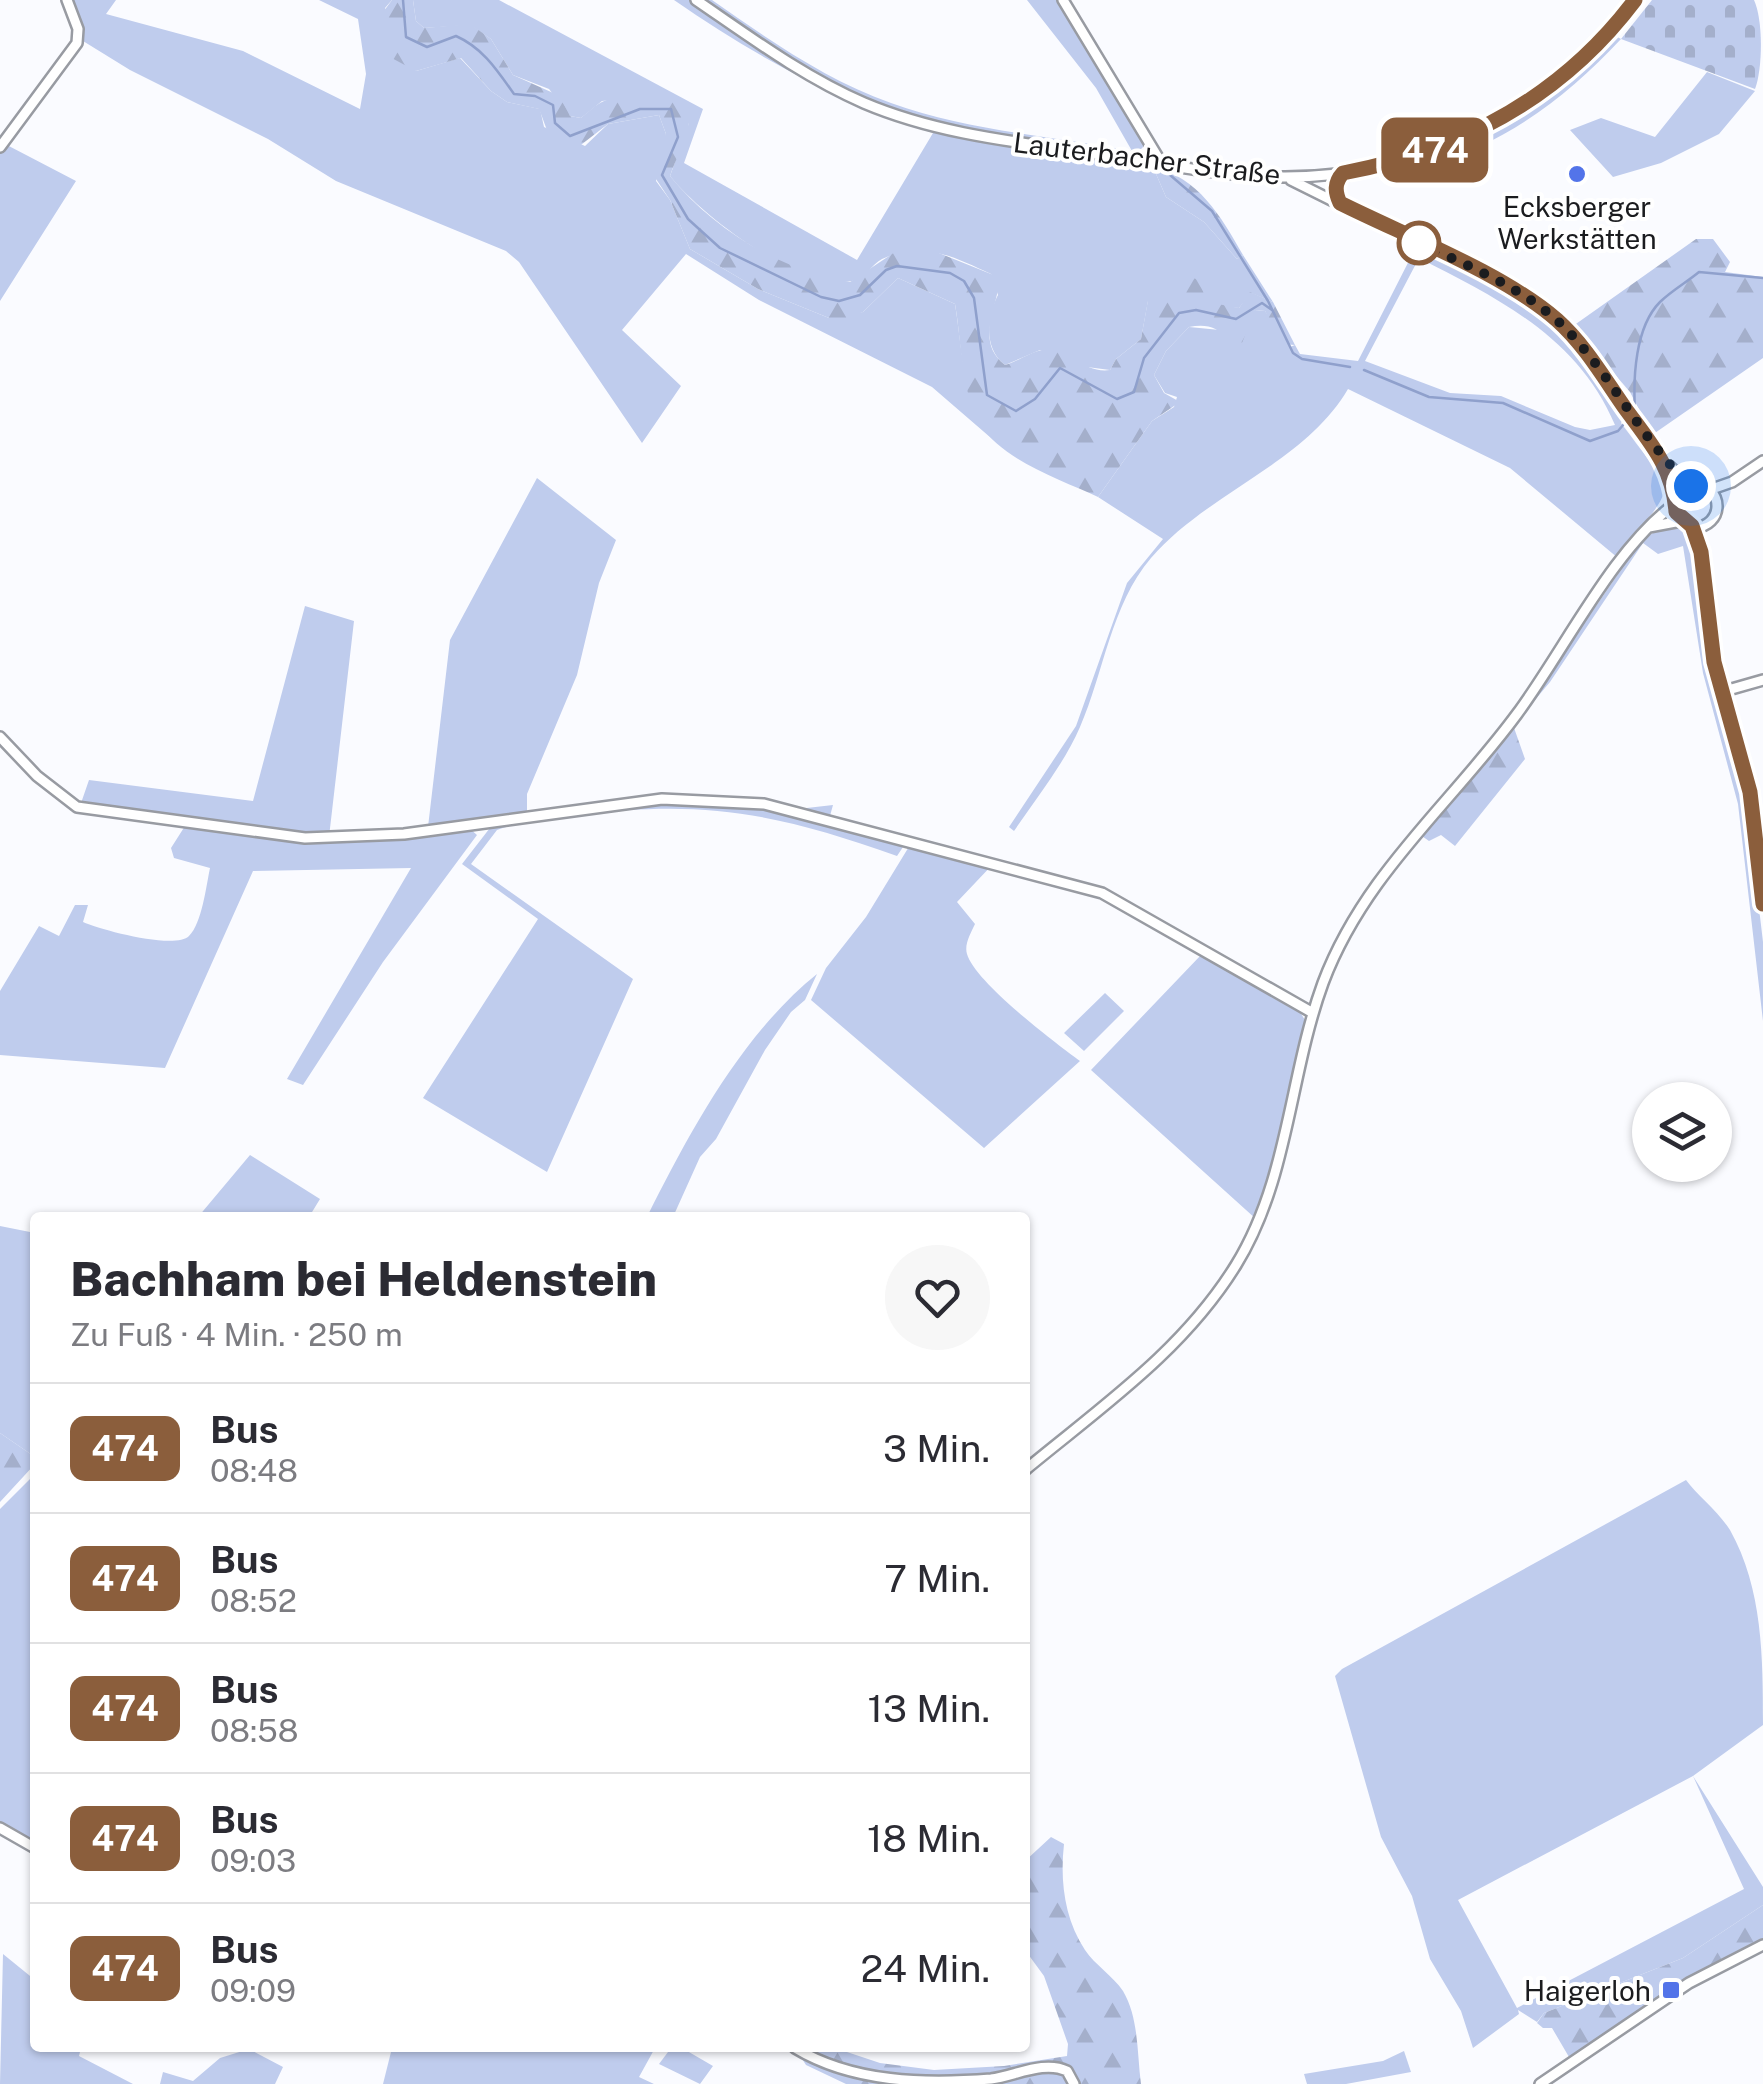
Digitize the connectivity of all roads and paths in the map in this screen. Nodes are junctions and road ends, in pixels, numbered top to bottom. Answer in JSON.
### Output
{"nodes":[{"id":1,"x":66,"y":0,"type":"edge"},
{"id":2,"x":696,"y":0,"type":"edge"},
{"id":3,"x":1063,"y":0,"type":"edge"},
{"id":4,"x":1635,"y":0,"type":"edge"},
{"id":5,"x":0,"y":147,"type":"edge"},
{"id":6,"x":1162,"y":164,"type":"junction"},
{"id":7,"x":1343,"y":173,"type":"junction"},
{"id":8,"x":1284,"y":177,"type":"junction"},
{"id":9,"x":1340,"y":203,"type":"junction"},
{"id":10,"x":1662,"y":460,"type":"junction"},
{"id":11,"x":1763,"y":461,"type":"edge"},
{"id":12,"x":1732,"y":482,"type":"junction"},
{"id":13,"x":1691,"y":486,"type":"junction"},
{"id":14,"x":1710,"y":490,"type":"junction"},
{"id":15,"x":1677,"y":499,"type":"junction"},
{"id":16,"x":1717,"y":502,"type":"junction"},
{"id":17,"x":1687,"y":524,"type":"junction"},
{"id":18,"x":1707,"y":524,"type":"junction"},
{"id":19,"x":1649,"y":528,"type":"junction"},
{"id":20,"x":1701,"y":552,"type":"junction"},
{"id":21,"x":1763,"y":680,"type":"edge"},
{"id":22,"x":1722,"y":692,"type":"junction"},
{"id":23,"x":0,"y":737,"type":"edge"},
{"id":24,"x":1763,"y":904,"type":"edge"},
{"id":25,"x":1313,"y":1013,"type":"junction"},
{"id":26,"x":1030,"y":1466,"type":"edge"},
{"id":27,"x":0,"y":1828,"type":"edge"},
{"id":28,"x":30,"y":1845,"type":"edge"},
{"id":29,"x":1762,"y":1949,"type":"edge"},
{"id":30,"x":803,"y":2052,"type":"edge"},
{"id":31,"x":1074,"y":2084,"type":"edge"},
{"id":32,"x":1540,"y":2084,"type":"edge"}],
"edges":[{"from":1,"to":5,"type":"street"},
{"from":2,"to":6,"type":"street","name":"Lauterbacher Straße"},
{"from":3,"to":6,"type":"street"},
{"from":4,"to":7,"type":"street","name":"Lauterbacher Straße"},
{"from":6,"to":8,"type":"street","name":"Lauterbacher Straße"},
{"from":7,"to":8,"type":"street","name":"Lauterbacher Straße"},
{"from":7,"to":9,"type":"street"},
{"from":8,"to":9,"type":"street"},
{"from":9,"to":10,"type":"street"},
{"from":10,"to":13,"type":"street"},
{"from":10,"to":15,"type":"street"},
{"from":11,"to":12,"type":"street"},
{"from":12,"to":14,"type":"street"},
{"from":12,"to":16,"type":"street"},
{"from":13,"to":14,"type":"street"},
{"from":13,"to":15,"type":"street"},
{"from":14,"to":16,"type":"street"},
{"from":15,"to":17,"type":"street"},
{"from":15,"to":19,"type":"street"},
{"from":16,"to":18,"type":"street"},
{"from":17,"to":18,"type":"street"},
{"from":17,"to":19,"type":"street"},
{"from":17,"to":20,"type":"street"},
{"from":18,"to":20,"type":"street"},
{"from":19,"to":25,"type":"street"},
{"from":20,"to":22,"type":"street"},
{"from":21,"to":22,"type":"street"},
{"from":22,"to":24,"type":"street"},
{"from":23,"to":25,"type":"street"},
{"from":25,"to":26,"type":"street"},
{"from":27,"to":28,"type":"street"},
{"from":29,"to":32,"type":"street"},
{"from":30,"to":31,"type":"street"}]}
